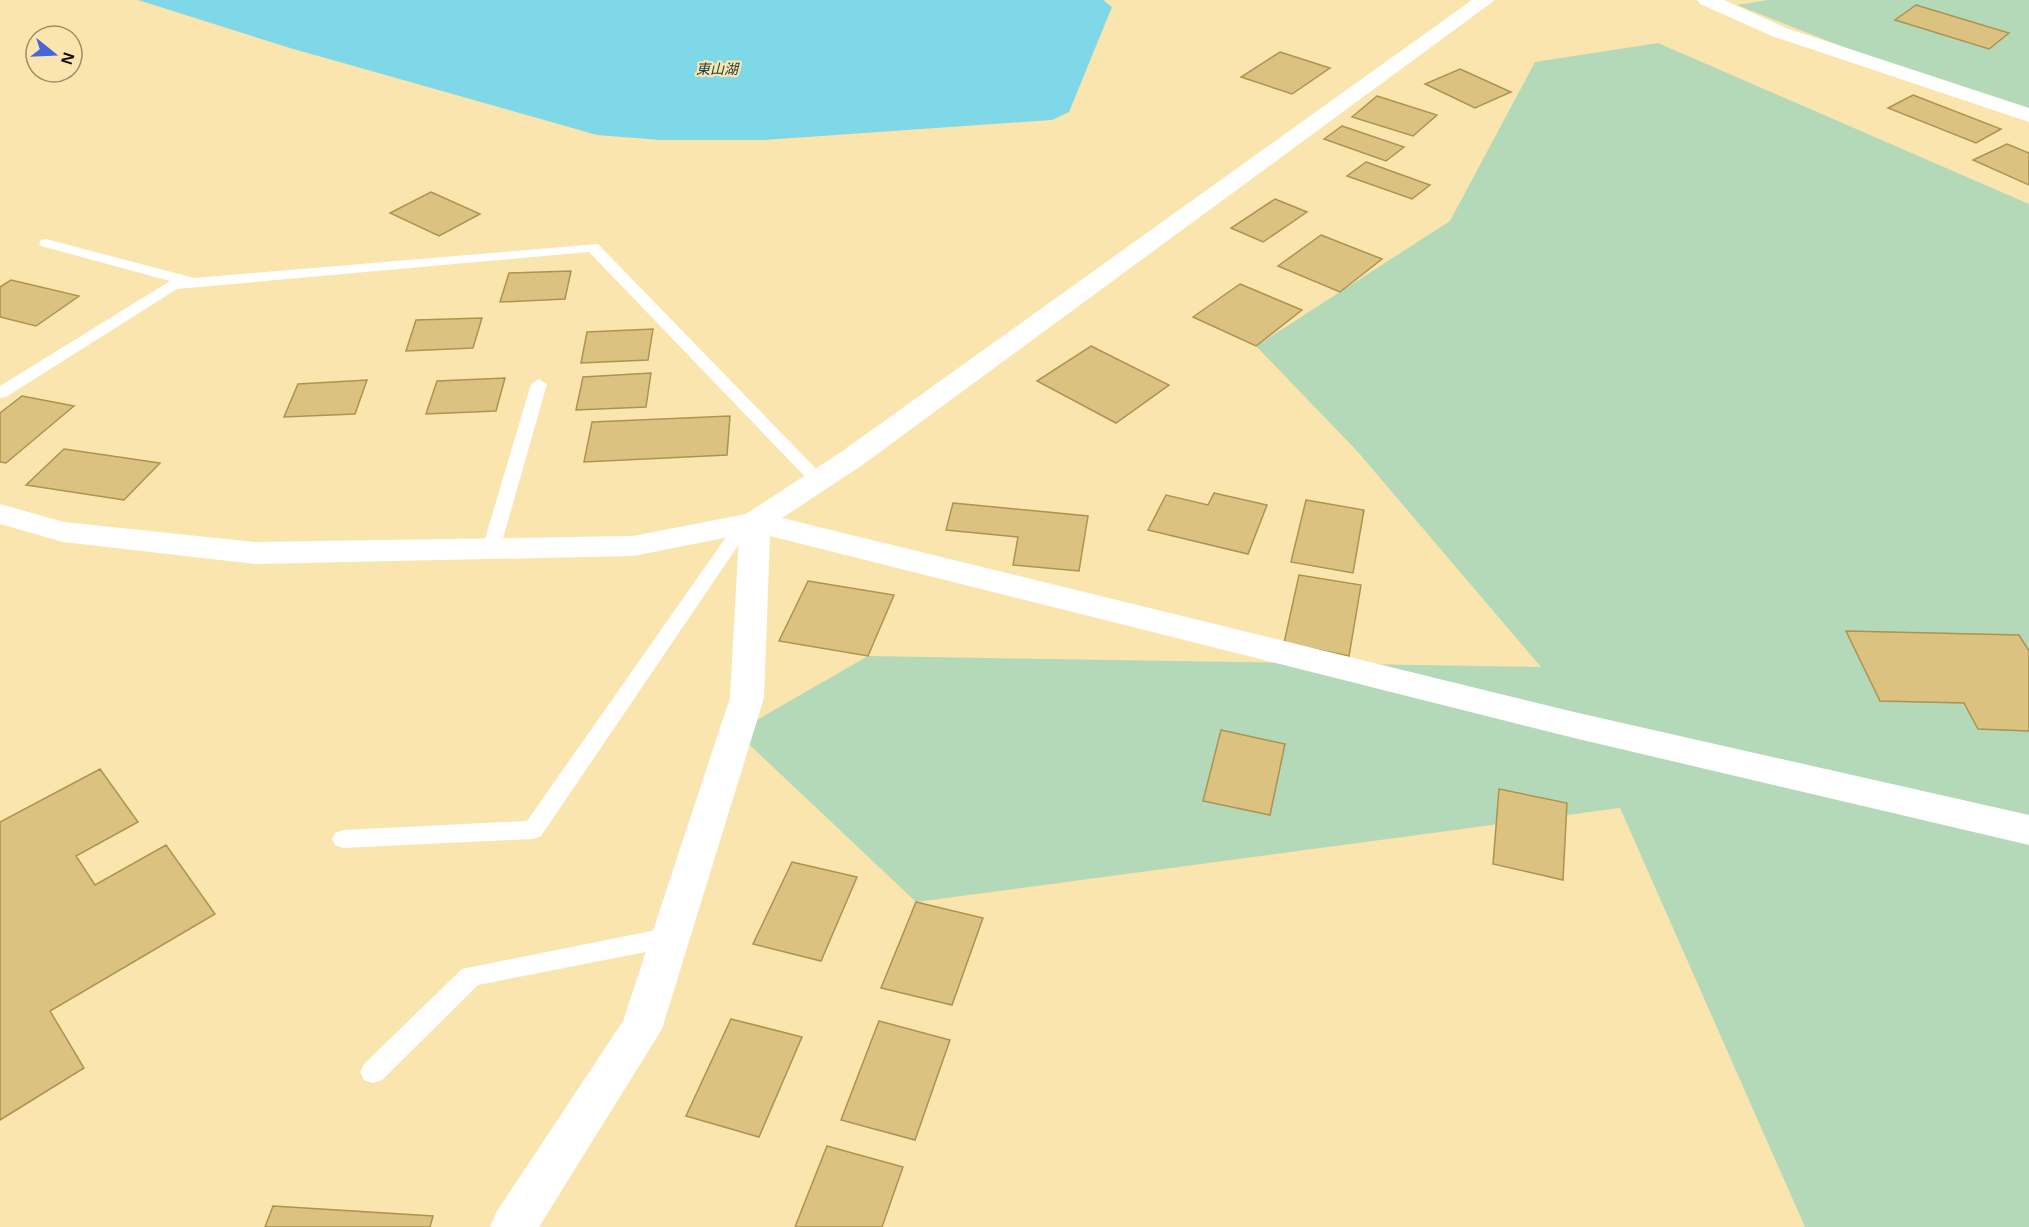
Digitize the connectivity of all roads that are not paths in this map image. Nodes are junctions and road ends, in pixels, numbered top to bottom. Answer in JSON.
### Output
{"nodes":[{"id":1,"x":1485,"y":0,"type":"edge"},
{"id":2,"x":1707,"y":0,"type":"edge"},
{"id":3,"x":2029,"y":115,"type":"edge"},
{"id":4,"x":46,"y":243,"type":"dead end"},
{"id":5,"x":195,"y":283,"type":"junction"},
{"id":6,"x":538,"y":384,"type":"dead end"},
{"id":7,"x":0,"y":393,"type":"edge"},
{"id":8,"x":818,"y":480,"type":"junction"},
{"id":9,"x":0,"y":514,"type":"edge"},
{"id":10,"x":749,"y":523,"type":"junction"},
{"id":11,"x":491,"y":549,"type":"junction"},
{"id":12,"x":2029,"y":830,"type":"edge"},
{"id":13,"x":343,"y":839,"type":"dead end"},
{"id":14,"x":671,"y":937,"type":"junction"},
{"id":15,"x":373,"y":1072,"type":"dead end"},
{"id":16,"x":513,"y":1227,"type":"edge"}],
"edges":[{"from":1,"to":8,"type":"street"},
{"from":2,"to":3,"type":"street"},
{"from":4,"to":5,"type":"lane"},
{"from":5,"to":7,"type":"lane"},
{"from":5,"to":8,"type":"lane"},
{"from":6,"to":11,"type":"lane"},
{"from":8,"to":10,"type":"street"},
{"from":9,"to":11,"type":"street"},
{"from":10,"to":11,"type":"street"},
{"from":10,"to":12,"type":"street"},
{"from":10,"to":13,"type":"lane"},
{"from":10,"to":14,"type":"street"},
{"from":14,"to":15,"type":"lane"},
{"from":14,"to":16,"type":"street"}]}
